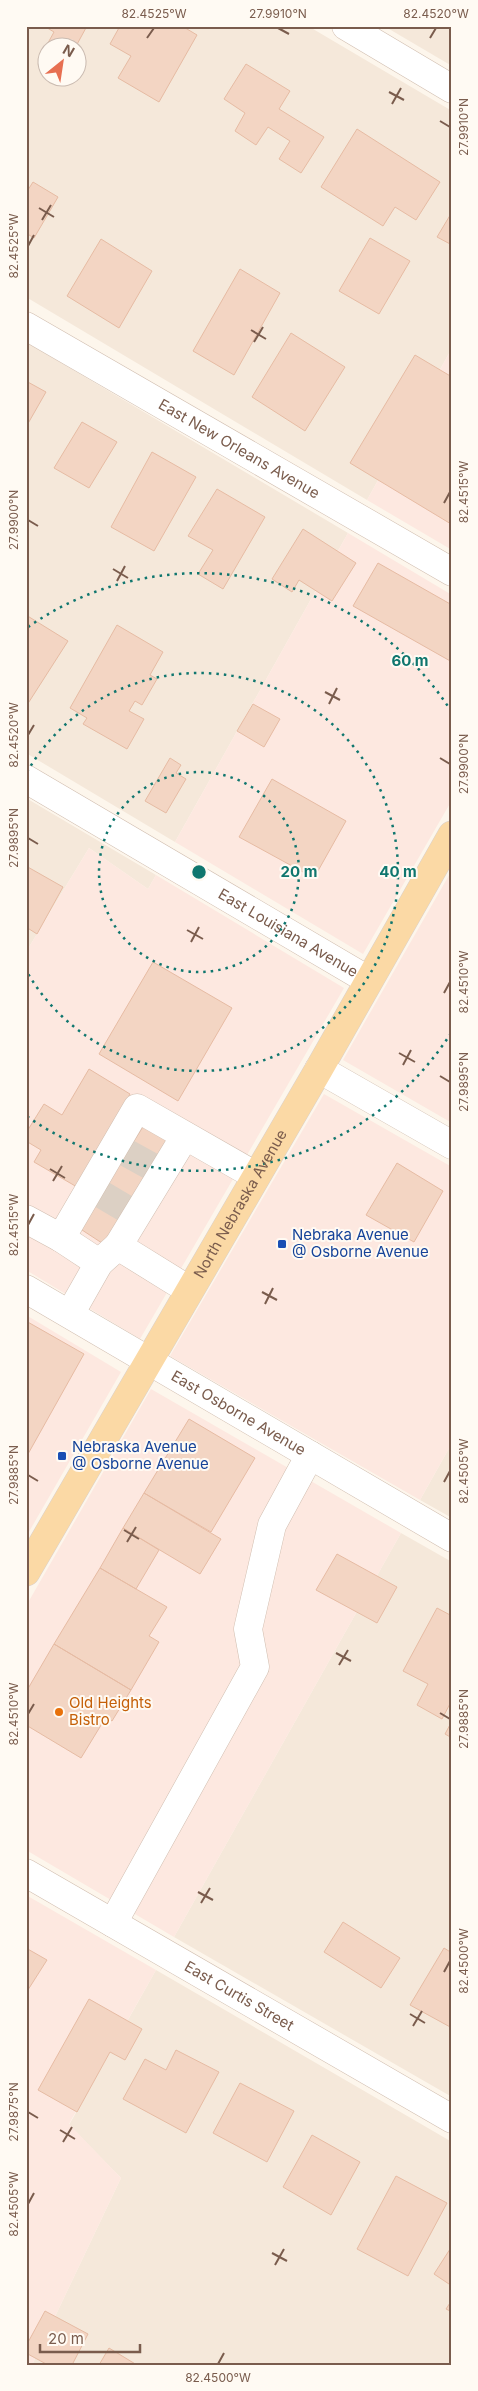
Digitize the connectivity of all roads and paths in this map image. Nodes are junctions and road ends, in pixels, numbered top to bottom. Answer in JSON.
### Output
{"nodes":[{"id":1,"x":346,"y":26,"type":"edge"},
{"id":2,"x":452,"y":88,"type":"edge"},
{"id":3,"x":26,"y":326,"type":"edge"},
{"id":4,"x":451,"y":569,"type":"edge"},
{"id":5,"x":26,"y":779,"type":"edge"},
{"id":6,"x":452,"y":835,"type":"edge"},
{"id":7,"x":368,"y":980,"type":"junction"},
{"id":8,"x":319,"y":1069,"type":"junction"},
{"id":9,"x":185,"y":1136,"type":"junction"},
{"id":10,"x":452,"y":1145,"type":"edge"},
{"id":11,"x":256,"y":1176,"type":"junction"},
{"id":12,"x":26,"y":1219,"type":"edge"},
{"id":13,"x":61,"y":1238,"type":"junction"},
{"id":14,"x":109,"y":1254,"type":"junction"},
{"id":15,"x":26,"y":1289,"type":"edge"},
{"id":16,"x":189,"y":1290,"type":"junction"},
{"id":17,"x":70,"y":1314,"type":"junction"},
{"id":18,"x":148,"y":1360,"type":"junction"},
{"id":19,"x":310,"y":1455,"type":"junction"},
{"id":20,"x":452,"y":1538,"type":"edge"},
{"id":21,"x":26,"y":1572,"type":"edge"},
{"id":22,"x":26,"y":1873,"type":"edge"},
{"id":23,"x":112,"y":1922,"type":"junction"},
{"id":24,"x":452,"y":2119,"type":"edge"}],
"edges":[{"from":1,"to":2,"type":"street"},
{"from":3,"to":4,"type":"street","name":"East New Orleans Avenue"},
{"from":5,"to":7,"type":"street","name":"East Louisiana Avenue"},
{"from":6,"to":7,"type":"main road","name":"North Nebraska Avenue"},
{"from":7,"to":8,"type":"main road","name":"North Nebraska Avenue"},
{"from":8,"to":10,"type":"street"},
{"from":8,"to":11,"type":"main road","name":"North Nebraska Avenue"},
{"from":9,"to":11,"type":"street"},
{"from":9,"to":13,"type":"street"},
{"from":9,"to":14,"type":"street"},
{"from":11,"to":16,"type":"main road","name":"North Nebraska Avenue"},
{"from":12,"to":13,"type":"street"},
{"from":13,"to":14,"type":"street"},
{"from":14,"to":16,"type":"street"},
{"from":14,"to":17,"type":"street"},
{"from":15,"to":17,"type":"street","name":"East Osborne Avenue"},
{"from":16,"to":18,"type":"main road","name":"North Nebraska Avenue"},
{"from":17,"to":18,"type":"street","name":"East Osborne Avenue"},
{"from":18,"to":19,"type":"street","name":"East Osborne Avenue"},
{"from":18,"to":21,"type":"main road","name":"North Nebraska Avenue"},
{"from":19,"to":20,"type":"street","name":"East Osborne Avenue"},
{"from":19,"to":23,"type":"street"},
{"from":22,"to":23,"type":"street","name":"East Curtis Street"},
{"from":23,"to":24,"type":"street","name":"East Curtis Street"}]}
